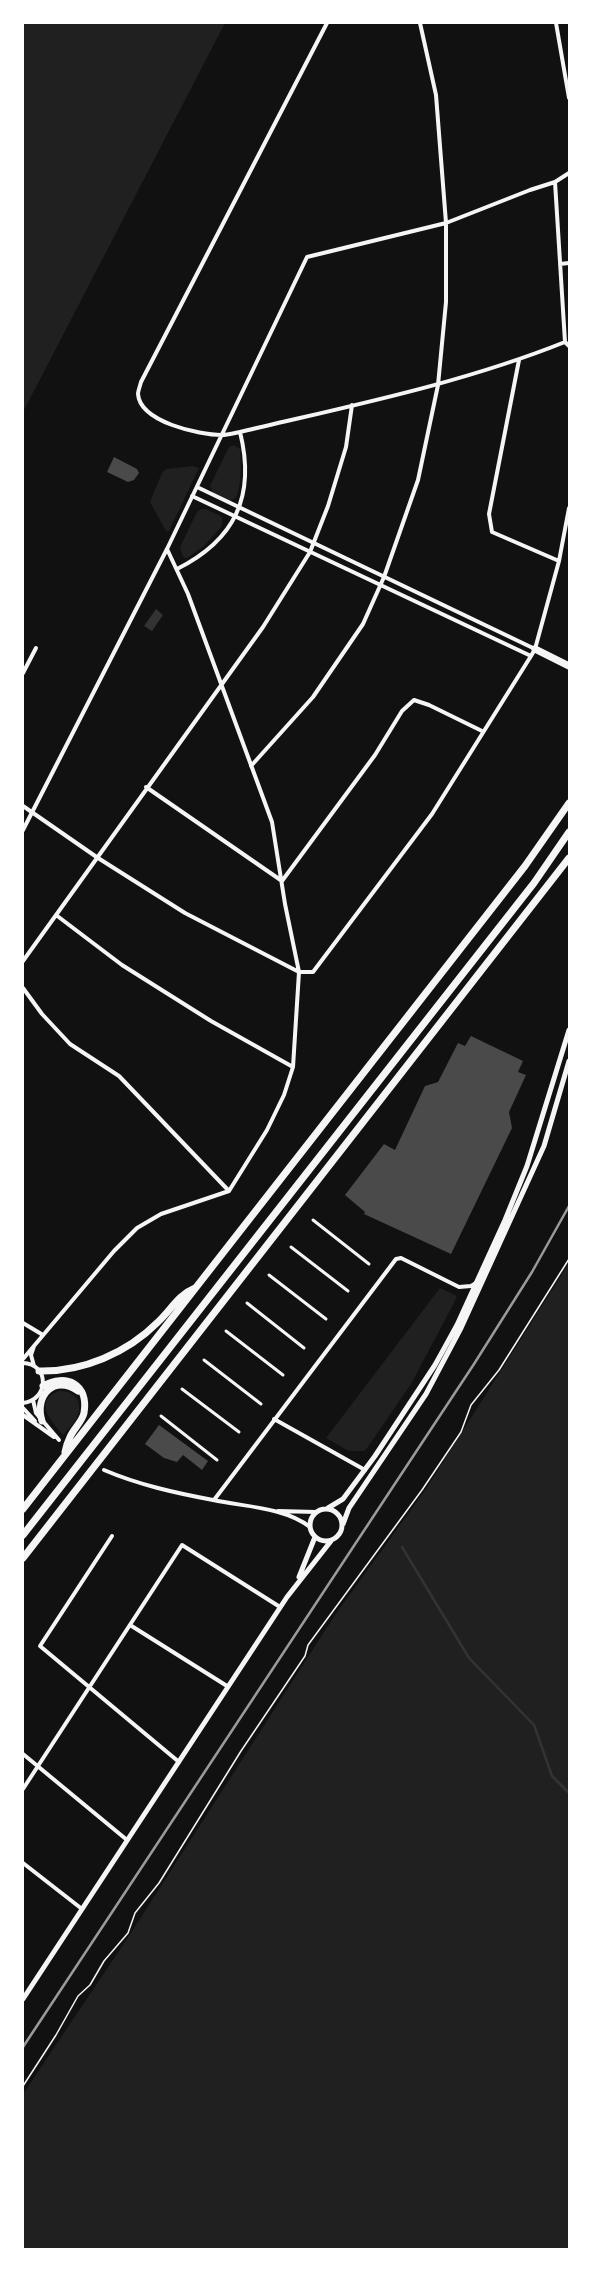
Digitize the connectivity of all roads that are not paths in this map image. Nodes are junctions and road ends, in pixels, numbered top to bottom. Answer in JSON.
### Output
{"nodes":[{"id":1,"x":327,"y":23,"type":"edge"},
{"id":2,"x":420,"y":23,"type":"edge"},
{"id":3,"x":556,"y":23,"type":"edge"},
{"id":4,"x":569,"y":98,"type":"edge"},
{"id":5,"x":569,"y":173,"type":"edge"},
{"id":6,"x":555,"y":182,"type":"junction"},
{"id":7,"x":446,"y":224,"type":"junction"},
{"id":8,"x":569,"y":263,"type":"edge"},
{"id":9,"x":560,"y":264,"type":"junction"},
{"id":10,"x":565,"y":342,"type":"junction"},
{"id":11,"x":569,"y":346,"type":"edge"},
{"id":12,"x":519,"y":360,"type":"junction"},
{"id":13,"x":438,"y":385,"type":"junction"},
{"id":14,"x":352,"y":405,"type":"junction"},
{"id":15,"x":240,"y":432,"type":"junction"},
{"id":16,"x":222,"y":435,"type":"junction"},
{"id":17,"x":197,"y":487,"type":"junction"},
{"id":18,"x":192,"y":496,"type":"junction"},
{"id":19,"x":239,"y":508,"type":"junction"},
{"id":20,"x":569,"y":508,"type":"edge"},
{"id":21,"x":234,"y":517,"type":"junction"},
{"id":22,"x":314,"y":544,"type":"junction"},
{"id":23,"x":167,"y":549,"type":"junction"},
{"id":24,"x":310,"y":552,"type":"junction"},
{"id":25,"x":559,"y":561,"type":"junction"},
{"id":26,"x":177,"y":569,"type":"junction"},
{"id":27,"x":384,"y":577,"type":"junction"},
{"id":28,"x":380,"y":585,"type":"junction"},
{"id":29,"x":36,"y":648,"type":"dead end"},
{"id":30,"x":535,"y":648,"type":"junction"},
{"id":31,"x":531,"y":656,"type":"junction"},
{"id":32,"x":569,"y":666,"type":"edge"},
{"id":33,"x":23,"y":673,"type":"edge"},
{"id":34,"x":222,"y":685,"type":"junction"},
{"id":35,"x":482,"y":731,"type":"junction"},
{"id":36,"x":251,"y":766,"type":"junction"},
{"id":37,"x":146,"y":787,"type":"junction"},
{"id":38,"x":569,"y":802,"type":"edge"},
{"id":39,"x":23,"y":806,"type":"edge"},
{"id":40,"x":32,"y":813,"type":"junction"},
{"id":41,"x":23,"y":830,"type":"edge"},
{"id":42,"x":569,"y":832,"type":"edge"},
{"id":43,"x":98,"y":858,"type":"junction"},
{"id":44,"x":569,"y":858,"type":"edge"},
{"id":45,"x":282,"y":880,"type":"junction"},
{"id":46,"x":56,"y":915,"type":"junction"},
{"id":47,"x":23,"y":961,"type":"edge"},
{"id":48,"x":299,"y":972,"type":"junction"},
{"id":49,"x":23,"y":988,"type":"edge"},
{"id":50,"x":569,"y":1030,"type":"edge"},
{"id":51,"x":569,"y":1061,"type":"edge"},
{"id":52,"x":293,"y":1067,"type":"junction"},
{"id":53,"x":229,"y":1191,"type":"junction"},
{"id":54,"x":313,"y":1220,"type":"dead end"},
{"id":55,"x":291,"y":1247,"type":"dead end"},
{"id":56,"x":369,"y":1264,"type":"dead end"},
{"id":57,"x":269,"y":1275,"type":"dead end"},
{"id":58,"x":478,"y":1282,"type":"junction"},
{"id":59,"x":197,"y":1287,"type":"junction"},
{"id":60,"x":348,"y":1291,"type":"dead end"},
{"id":61,"x":247,"y":1304,"type":"dead end"},
{"id":62,"x":326,"y":1319,"type":"dead end"},
{"id":63,"x":23,"y":1323,"type":"edge"},
{"id":64,"x":226,"y":1331,"type":"dead end"},
{"id":65,"x":43,"y":1335,"type":"junction"},
{"id":66,"x":38,"y":1341,"type":"junction"},
{"id":67,"x":304,"y":1348,"type":"dead end"},
{"id":68,"x":23,"y":1359,"type":"edge"},
{"id":69,"x":204,"y":1360,"type":"dead end"},
{"id":70,"x":23,"y":1363,"type":"edge"},
{"id":71,"x":37,"y":1368,"type":"junction"},
{"id":72,"x":283,"y":1375,"type":"dead end"},
{"id":73,"x":43,"y":1386,"type":"junction"},
{"id":74,"x":182,"y":1388,"type":"dead end"},
{"id":75,"x":82,"y":1396,"type":"junction"},
{"id":76,"x":34,"y":1400,"type":"junction"},
{"id":77,"x":23,"y":1403,"type":"edge"},
{"id":78,"x":261,"y":1404,"type":"dead end"},
{"id":79,"x":23,"y":1408,"type":"edge"},
{"id":80,"x":23,"y":1415,"type":"edge"},
{"id":81,"x":161,"y":1416,"type":"dead end"},
{"id":82,"x":274,"y":1419,"type":"junction"},
{"id":83,"x":42,"y":1421,"type":"junction"},
{"id":84,"x":44,"y":1430,"type":"junction"},
{"id":85,"x":239,"y":1432,"type":"dead end"},
{"id":86,"x":63,"y":1456,"type":"junction"},
{"id":87,"x":217,"y":1460,"type":"dead end"},
{"id":88,"x":104,"y":1470,"type":"dead end"},
{"id":89,"x":365,"y":1470,"type":"junction"},
{"id":90,"x":214,"y":1500,"type":"junction"},
{"id":91,"x":328,"y":1508,"type":"junction"},
{"id":92,"x":23,"y":1509,"type":"edge"},
{"id":93,"x":272,"y":1511,"type":"junction"},
{"id":94,"x":316,"y":1512,"type":"junction"},
{"id":95,"x":342,"y":1524,"type":"junction"},
{"id":96,"x":310,"y":1527,"type":"junction"},
{"id":97,"x":23,"y":1535,"type":"edge"},
{"id":98,"x":112,"y":1536,"type":"dead end"},
{"id":99,"x":315,"y":1537,"type":"junction"},
{"id":100,"x":331,"y":1541,"type":"junction"},
{"id":101,"x":23,"y":1558,"type":"edge"},
{"id":102,"x":292,"y":1590,"type":"junction"},
{"id":103,"x":280,"y":1607,"type":"junction"},
{"id":104,"x":130,"y":1625,"type":"junction"},
{"id":105,"x":227,"y":1686,"type":"junction"},
{"id":106,"x":90,"y":1689,"type":"junction"},
{"id":107,"x":23,"y":1754,"type":"edge"},
{"id":108,"x":179,"y":1762,"type":"junction"},
{"id":109,"x":38,"y":1766,"type":"junction"},
{"id":110,"x":23,"y":1789,"type":"edge"},
{"id":111,"x":127,"y":1840,"type":"junction"},
{"id":112,"x":23,"y":1863,"type":"edge"},
{"id":113,"x":82,"y":1909,"type":"junction"},
{"id":114,"x":23,"y":1999,"type":"edge"}],
"edges":[{"from":1,"to":16,"type":"street"},
{"from":2,"to":7,"type":"street"},
{"from":3,"to":4,"type":"street"},
{"from":5,"to":6,"type":"street"},
{"from":6,"to":7,"type":"street"},
{"from":6,"to":9,"type":"street"},
{"from":7,"to":13,"type":"street"},
{"from":7,"to":16,"type":"street"},
{"from":8,"to":9,"type":"street"},
{"from":9,"to":10,"type":"street"},
{"from":10,"to":11,"type":"street"},
{"from":10,"to":12,"type":"street"},
{"from":12,"to":13,"type":"street"},
{"from":12,"to":25,"type":"street"},
{"from":13,"to":14,"type":"street"},
{"from":13,"to":27,"type":"street"},
{"from":14,"to":15,"type":"street"},
{"from":14,"to":22,"type":"street"},
{"from":15,"to":16,"type":"street"},
{"from":15,"to":19,"type":"street"},
{"from":16,"to":17,"type":"street"},
{"from":17,"to":18,"type":"street"},
{"from":17,"to":19,"type":"street"},
{"from":18,"to":21,"type":"street"},
{"from":18,"to":23,"type":"street"},
{"from":19,"to":21,"type":"street"},
{"from":19,"to":22,"type":"street"},
{"from":20,"to":25,"type":"street"},
{"from":21,"to":24,"type":"street"},
{"from":21,"to":26,"type":"street"},
{"from":22,"to":24,"type":"street"},
{"from":22,"to":27,"type":"street"},
{"from":23,"to":26,"type":"street"},
{"from":23,"to":40,"type":"street"},
{"from":24,"to":28,"type":"street"},
{"from":24,"to":34,"type":"street"},
{"from":25,"to":30,"type":"street"},
{"from":26,"to":34,"type":"street"},
{"from":27,"to":28,"type":"street"},
{"from":27,"to":30,"type":"street"},
{"from":28,"to":31,"type":"street"},
{"from":28,"to":36,"type":"street"},
{"from":29,"to":33,"type":"street"},
{"from":30,"to":31,"type":"street"},
{"from":30,"to":32,"type":"highway"},
{"from":31,"to":35,"type":"street"},
{"from":34,"to":36,"type":"street"},
{"from":34,"to":37,"type":"street"},
{"from":35,"to":45,"type":"street"},
{"from":35,"to":48,"type":"street"},
{"from":36,"to":45,"type":"street"},
{"from":37,"to":43,"type":"street"},
{"from":37,"to":45,"type":"street"},
{"from":38,"to":59,"type":"highway"},
{"from":39,"to":40,"type":"street"},
{"from":40,"to":41,"type":"street"},
{"from":40,"to":43,"type":"street"},
{"from":42,"to":97,"type":"highway"},
{"from":43,"to":46,"type":"street"},
{"from":43,"to":48,"type":"street"},
{"from":44,"to":101,"type":"highway"},
{"from":45,"to":48,"type":"street"},
{"from":46,"to":47,"type":"street"},
{"from":46,"to":52,"type":"street"},
{"from":48,"to":52,"type":"street"},
{"from":49,"to":53,"type":"street"},
{"from":50,"to":58,"type":"street"},
{"from":51,"to":95,"type":"street"},
{"from":52,"to":53,"type":"street"},
{"from":53,"to":65,"type":"street"},
{"from":54,"to":56,"type":"street"},
{"from":55,"to":60,"type":"street"},
{"from":57,"to":62,"type":"street"},
{"from":58,"to":82,"type":"street"},
{"from":58,"to":89,"type":"street"},
{"from":59,"to":71,"type":"highway"},
{"from":59,"to":86,"type":"highway"},
{"from":61,"to":67,"type":"street"},
{"from":63,"to":65,"type":"street"},
{"from":64,"to":72,"type":"street"},
{"from":65,"to":66,"type":"street"},
{"from":66,"to":68,"type":"street"},
{"from":66,"to":71,"type":"street"},
{"from":69,"to":78,"type":"street"},
{"from":70,"to":71,"type":"street"},
{"from":71,"to":73,"type":"street"},
{"from":73,"to":75,"type":"highway"},
{"from":73,"to":76,"type":"street"},
{"from":74,"to":85,"type":"street"},
{"from":75,"to":83,"type":"highway"},
{"from":75,"to":86,"type":"highway"},
{"from":76,"to":77,"type":"street"},
{"from":76,"to":83,"type":"street"},
{"from":79,"to":84,"type":"street"},
{"from":80,"to":84,"type":"street"},
{"from":81,"to":87,"type":"street"},
{"from":82,"to":89,"type":"street"},
{"from":82,"to":90,"type":"street"},
{"from":83,"to":84,"type":"street"},
{"from":86,"to":92,"type":"highway"},
{"from":88,"to":90,"type":"street"},
{"from":89,"to":91,"type":"street"},
{"from":90,"to":93,"type":"street"},
{"from":91,"to":94,"type":"street"},
{"from":91,"to":95,"type":"street"},
{"from":93,"to":94,"type":"street"},
{"from":93,"to":96,"type":"street"},
{"from":94,"to":96,"type":"street"},
{"from":95,"to":100,"type":"street"},
{"from":96,"to":99,"type":"street"},
{"from":98,"to":106,"type":"street"},
{"from":99,"to":100,"type":"street"},
{"from":99,"to":102,"type":"street"},
{"from":100,"to":102,"type":"street"},
{"from":102,"to":103,"type":"street"},
{"from":103,"to":104,"type":"street"},
{"from":103,"to":105,"type":"street"},
{"from":104,"to":105,"type":"street"},
{"from":104,"to":106,"type":"street"},
{"from":105,"to":108,"type":"street"},
{"from":106,"to":108,"type":"street"},
{"from":106,"to":109,"type":"street"},
{"from":107,"to":109,"type":"street"},
{"from":108,"to":111,"type":"street"},
{"from":109,"to":110,"type":"street"},
{"from":109,"to":111,"type":"street"},
{"from":111,"to":113,"type":"street"},
{"from":112,"to":113,"type":"street"},
{"from":113,"to":114,"type":"street"}]}
